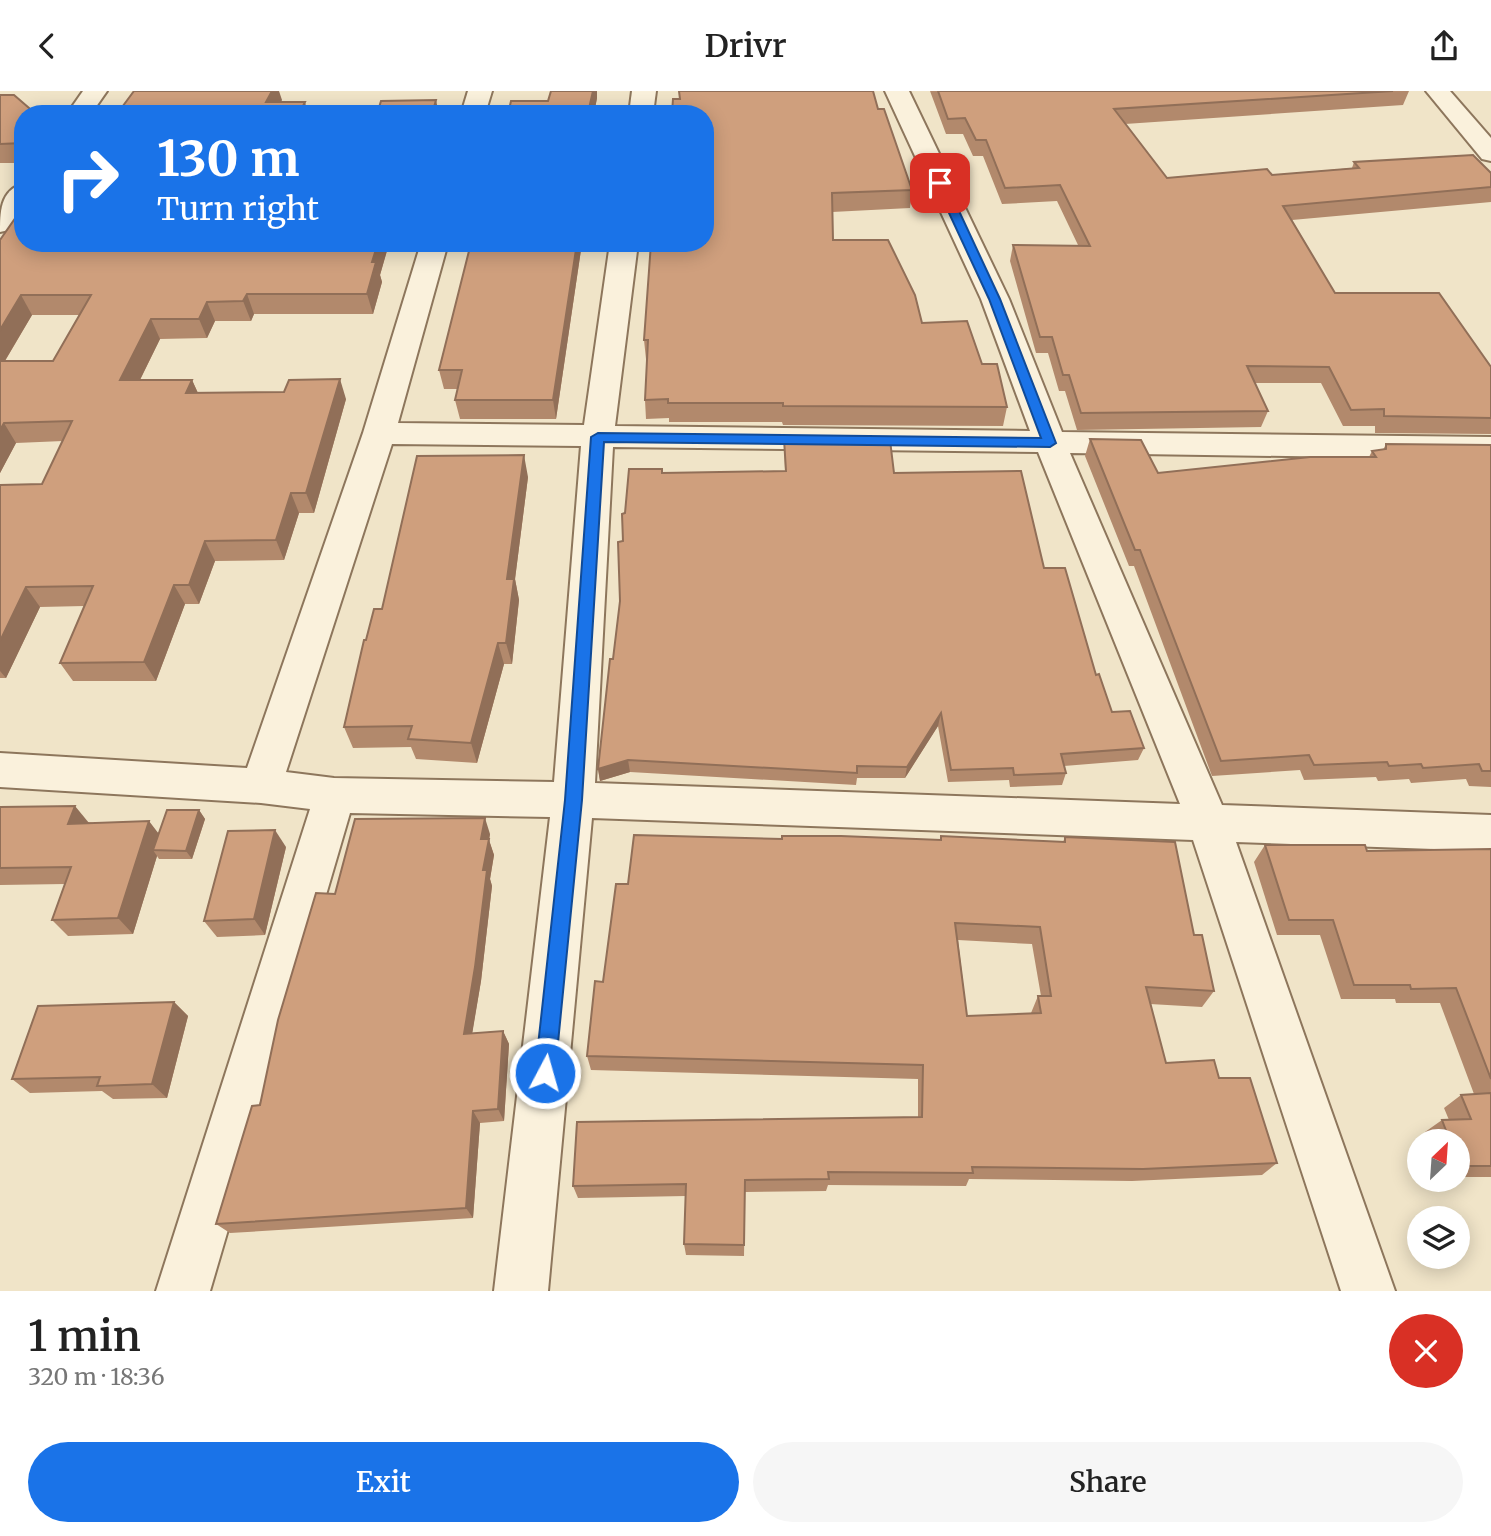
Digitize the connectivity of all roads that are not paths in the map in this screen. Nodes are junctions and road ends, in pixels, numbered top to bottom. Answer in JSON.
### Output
{"nodes":[{"id":1,"x":897,"y":91,"type":"edge"},
{"id":2,"x":1438,"y":91,"type":"edge"},
{"id":3,"x":1491,"y":154,"type":"edge"},
{"id":4,"x":14,"y":205,"type":"edge"},
{"id":5,"x":0,"y":224,"type":"edge"},
{"id":6,"x":432,"y":252,"type":"edge"},
{"id":7,"x":623,"y":252,"type":"edge"},
{"id":8,"x":379,"y":433,"type":"junction"},
{"id":9,"x":598,"y":437,"type":"junction"},
{"id":10,"x":1050,"y":443,"type":"junction"},
{"id":11,"x":1491,"y":448,"type":"edge"},
{"id":12,"x":0,"y":770,"type":"edge"},
{"id":13,"x":261,"y":786,"type":"junction"},
{"id":14,"x":334,"y":795,"type":"junction"},
{"id":15,"x":573,"y":800,"type":"junction"},
{"id":16,"x":1209,"y":822,"type":"junction"},
{"id":17,"x":1491,"y":833,"type":"edge"},
{"id":18,"x":183,"y":1291,"type":"edge"},
{"id":19,"x":522,"y":1291,"type":"edge"},
{"id":20,"x":1368,"y":1291,"type":"edge"}],
"edges":[{"from":1,"to":10,"type":"street"},
{"from":2,"to":3,"type":"street"},
{"from":4,"to":5,"type":"street"},
{"from":6,"to":8,"type":"street"},
{"from":7,"to":9,"type":"street"},
{"from":8,"to":9,"type":"street"},
{"from":8,"to":13,"type":"street"},
{"from":9,"to":10,"type":"street"},
{"from":9,"to":15,"type":"street"},
{"from":10,"to":11,"type":"street"},
{"from":10,"to":16,"type":"street"},
{"from":12,"to":13,"type":"street"},
{"from":13,"to":14,"type":"street"},
{"from":14,"to":15,"type":"street"},
{"from":14,"to":18,"type":"street"},
{"from":15,"to":16,"type":"street"},
{"from":15,"to":19,"type":"street"},
{"from":16,"to":17,"type":"street"},
{"from":16,"to":20,"type":"street"}]}
